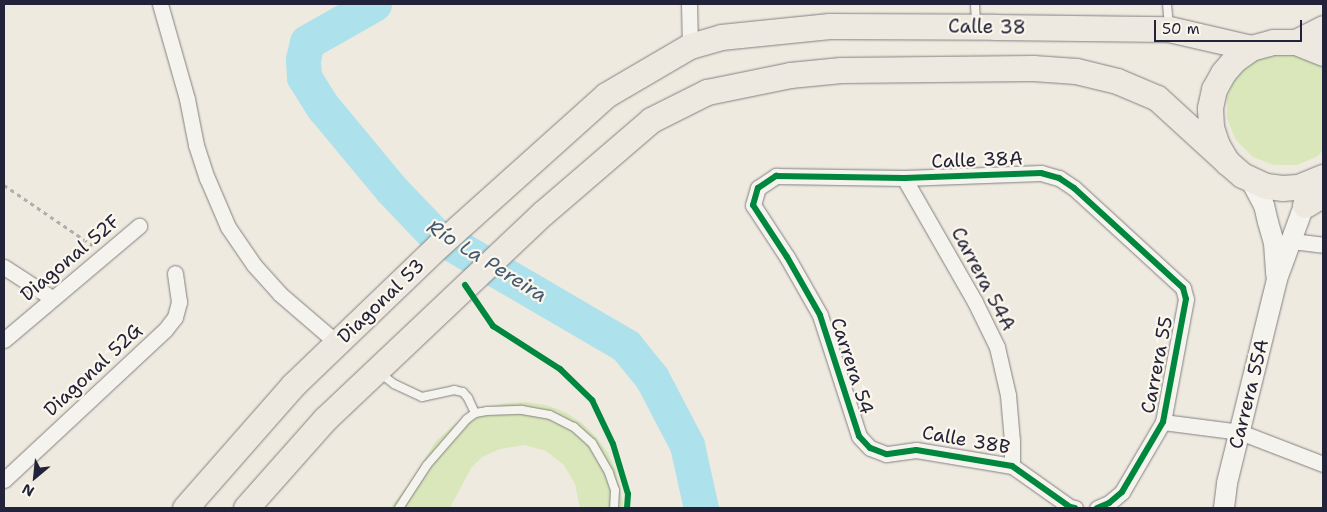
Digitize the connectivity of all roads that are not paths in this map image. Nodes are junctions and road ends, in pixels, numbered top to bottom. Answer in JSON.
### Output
{"nodes":[{"id":1,"x":160,"y":4,"type":"edge"},
{"id":2,"x":689,"y":4,"type":"edge"},
{"id":3,"x":1167,"y":4,"type":"edge"},
{"id":4,"x":975,"y":15,"type":"edge"},
{"id":5,"x":1323,"y":28,"type":"edge"},
{"id":6,"x":1169,"y":29,"type":"junction"},
{"id":7,"x":721,"y":37,"type":"joint"},
{"id":8,"x":1296,"y":42,"type":"junction"},
{"id":9,"x":690,"y":46,"type":"junction"},
{"id":10,"x":1251,"y":48,"type":"junction"},
{"id":11,"x":1323,"y":53,"type":"edge"},
{"id":12,"x":1227,"y":162,"type":"junction"},
{"id":13,"x":904,"y":178,"type":"junction"},
{"id":14,"x":1251,"y":181,"type":"junction"},
{"id":15,"x":758,"y":188,"type":"joint"},
{"id":16,"x":1316,"y":189,"type":"edge"},
{"id":17,"x":140,"y":226,"type":"dead end"},
{"id":18,"x":1292,"y":241,"type":"junction"},
{"id":19,"x":1323,"y":245,"type":"edge"},
{"id":20,"x":4,"y":267,"type":"edge"},
{"id":21,"x":176,"y":273,"type":"dead end"},
{"id":22,"x":1277,"y":279,"type":"junction"},
{"id":23,"x":1186,"y":294,"type":"joint"},
{"id":24,"x":52,"y":298,"type":"junction"},
{"id":25,"x":4,"y":340,"type":"edge"},
{"id":26,"x":338,"y":343,"type":"junction"},
{"id":27,"x":376,"y":370,"type":"junction"},
{"id":28,"x":475,"y":414,"type":"junction"},
{"id":29,"x":1163,"y":422,"type":"junction"},
{"id":30,"x":1240,"y":432,"type":"junction"},
{"id":31,"x":870,"y":448,"type":"joint"},
{"id":32,"x":1323,"y":464,"type":"edge"},
{"id":33,"x":1012,"y":466,"type":"junction"},
{"id":34,"x":4,"y":480,"type":"edge"},
{"id":35,"x":185,"y":508,"type":"edge"},
{"id":36,"x":246,"y":508,"type":"edge"},
{"id":37,"x":398,"y":508,"type":"edge"},
{"id":38,"x":614,"y":508,"type":"edge"},
{"id":39,"x":1075,"y":508,"type":"edge"},
{"id":40,"x":1097,"y":508,"type":"edge"},
{"id":41,"x":1224,"y":508,"type":"edge"}],
"edges":[{"from":1,"to":26,"type":"street"},
{"from":2,"to":9,"type":"street"},
{"from":3,"to":6,"type":"lane"},
{"from":4,"to":6,"type":"main road","name":"Calle 38"},
{"from":4,"to":7,"type":"main road","name":"Calle 38"},
{"from":5,"to":8,"type":"main road"},
{"from":6,"to":10,"type":"main road","name":"Calle 38"},
{"from":7,"to":9,"type":"main road","name":"Diagonal 53"},
{"from":8,"to":10,"type":"main road"},
{"from":8,"to":11,"type":"main road"},
{"from":9,"to":26,"type":"main road","name":"Diagonal 53"},
{"from":10,"to":12,"type":"main road"},
{"from":12,"to":14,"type":"main road"},
{"from":12,"to":27,"type":"main road"},
{"from":13,"to":15,"type":"street","name":"Calle 38A"},
{"from":13,"to":23,"type":"street","name":"Calle 38A"},
{"from":13,"to":33,"type":"street","name":"Carrera 54A"},
{"from":14,"to":16,"type":"main road"},
{"from":14,"to":22,"type":"street","name":"Carrera 55A"},
{"from":15,"to":31,"type":"street","name":"Carrera 54"},
{"from":16,"to":18,"type":"street","name":"Carrera 55A"},
{"from":17,"to":24,"type":"street","name":"Diagonal 52F"},
{"from":18,"to":19,"type":"street"},
{"from":18,"to":22,"type":"street","name":"Carrera 55A"},
{"from":20,"to":24,"type":"street"},
{"from":21,"to":34,"type":"street","name":"Diagonal 52G"},
{"from":22,"to":30,"type":"street","name":"Carrera 55A"},
{"from":23,"to":29,"type":"street","name":"Carrera 55"},
{"from":24,"to":25,"type":"street","name":"Diagonal 52F"},
{"from":26,"to":35,"type":"main road","name":"Diagonal 53"},
{"from":27,"to":28,"type":"lane"},
{"from":27,"to":36,"type":"main road"},
{"from":28,"to":37,"type":"lane"},
{"from":28,"to":38,"type":"lane"},
{"from":29,"to":30,"type":"street"},
{"from":29,"to":40,"type":"street","name":"Carrera 55"},
{"from":30,"to":32,"type":"street"},
{"from":30,"to":41,"type":"street","name":"Carrera 55A"},
{"from":31,"to":33,"type":"street","name":"Calle 38B"},
{"from":33,"to":39,"type":"street","name":"Calle 38B"}]}
